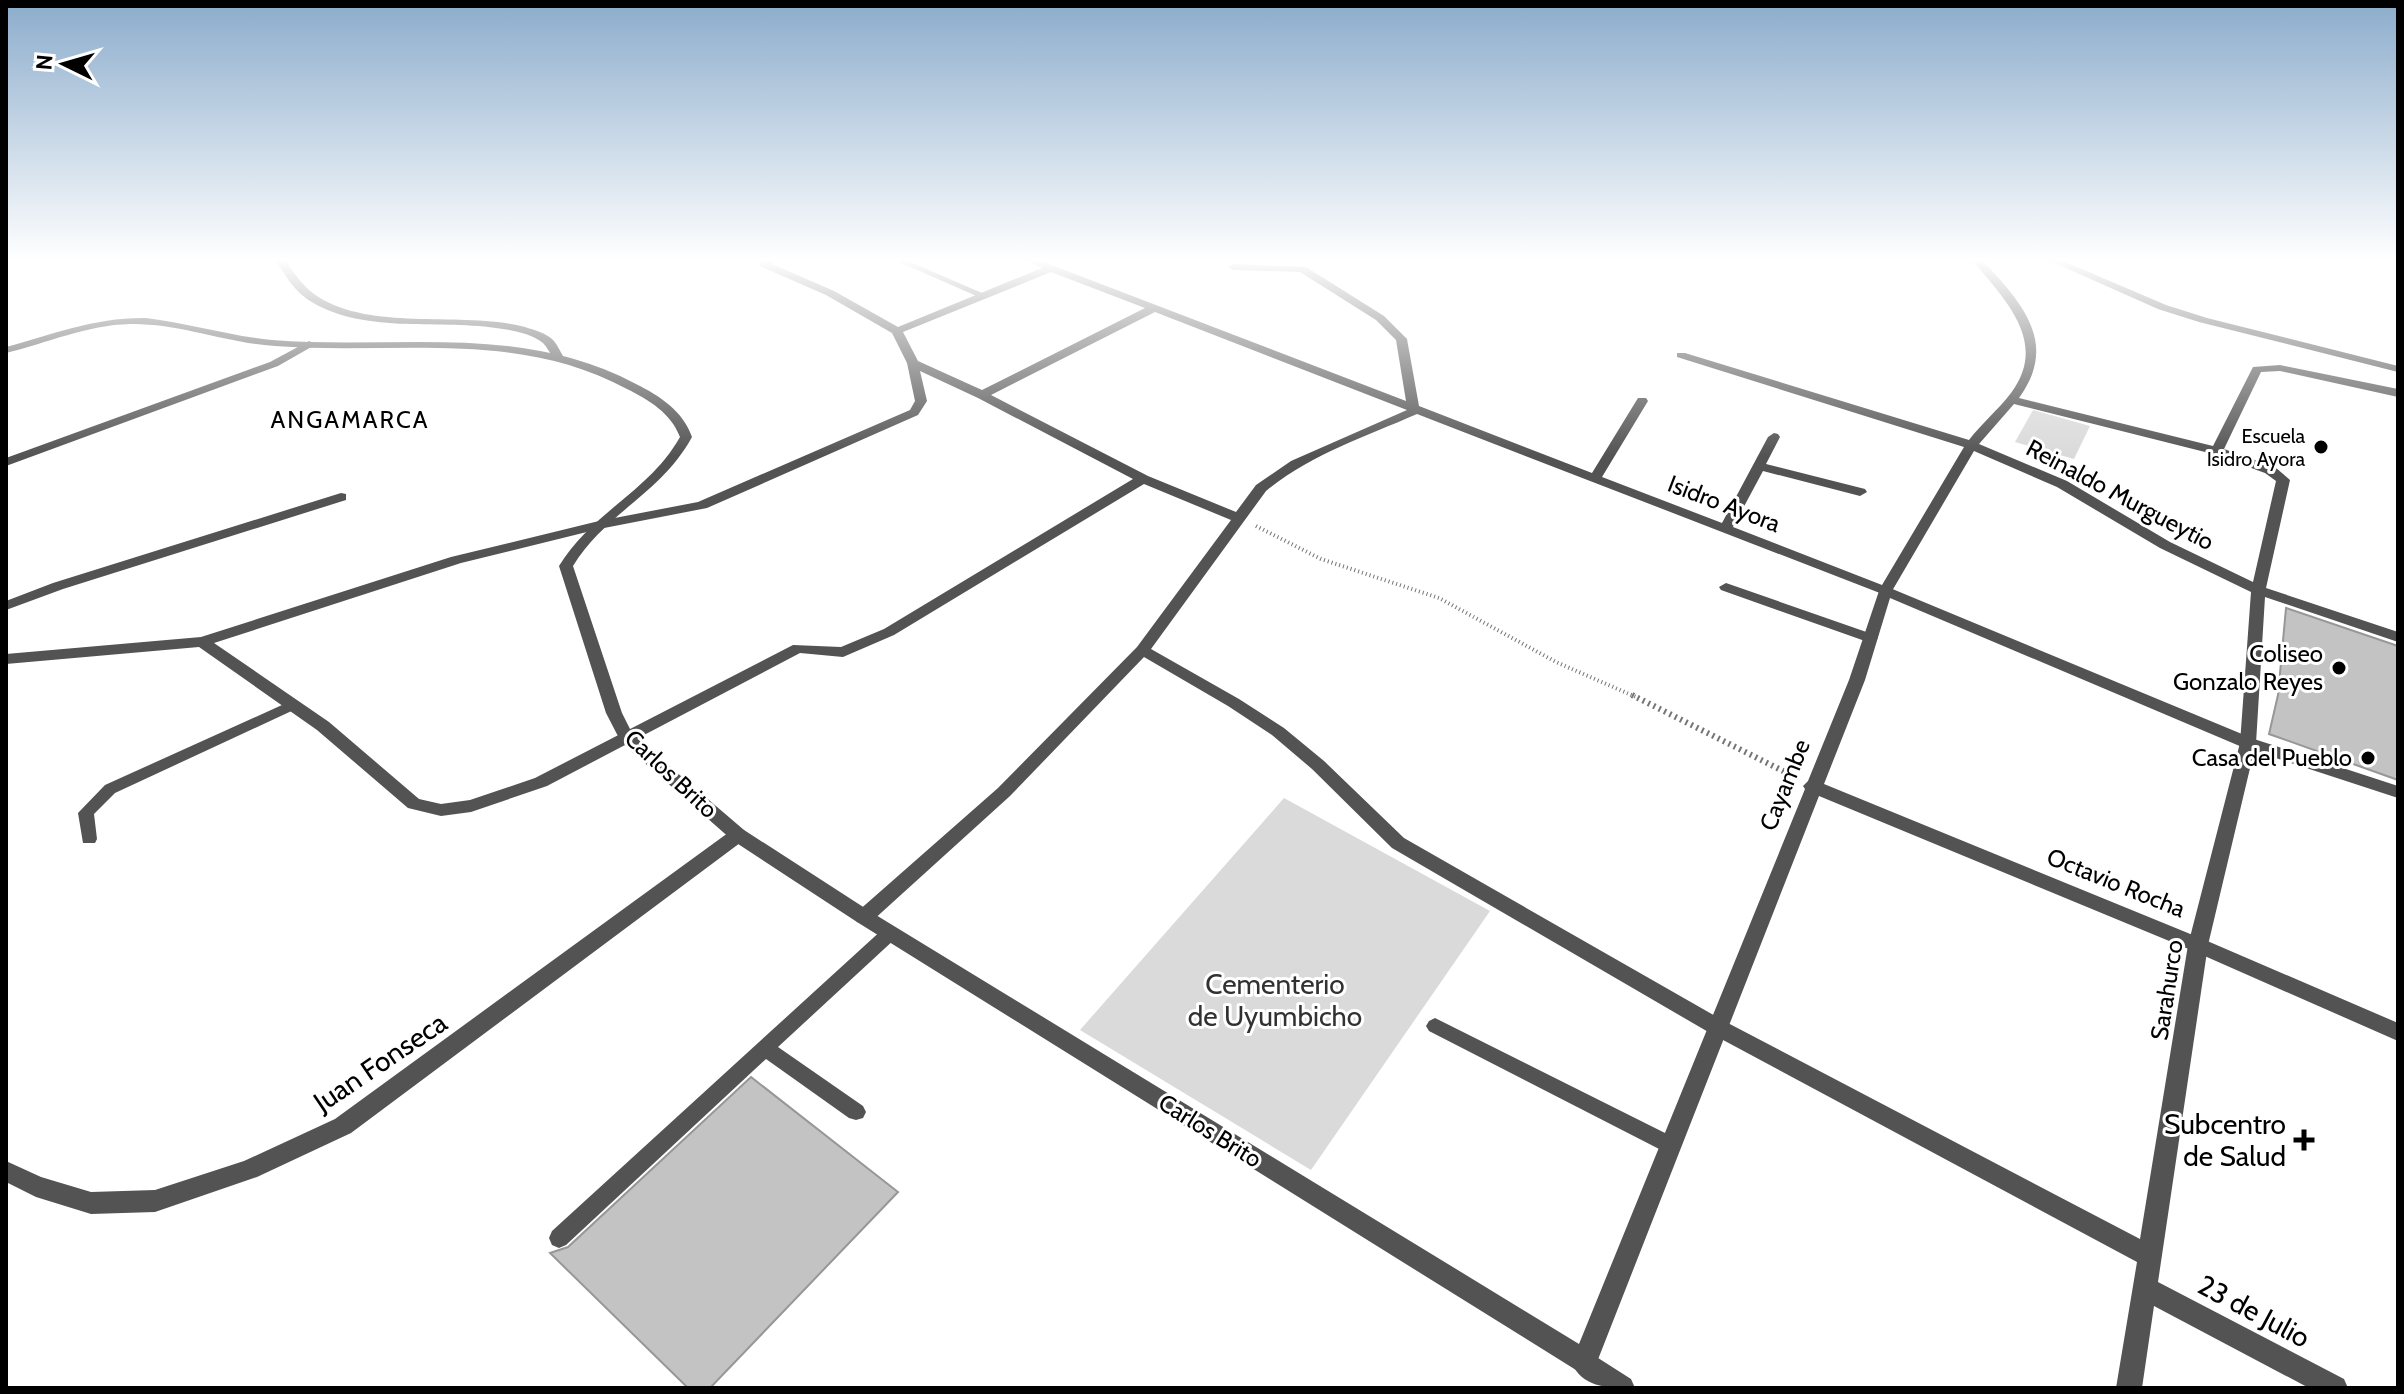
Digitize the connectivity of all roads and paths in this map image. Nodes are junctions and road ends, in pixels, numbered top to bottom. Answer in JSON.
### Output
{"nodes":[{"id":1,"x":100,"y":326,"type":"edge"},
{"id":2,"x":168,"y":326,"type":"edge"},
{"id":3,"x":511,"y":326,"type":"edge"},
{"id":4,"x":888,"y":326,"type":"edge"},
{"id":5,"x":909,"y":326,"type":"edge"},
{"id":6,"x":1118,"y":326,"type":"edge"},
{"id":7,"x":1200,"y":326,"type":"edge"},
{"id":8,"x":1388,"y":326,"type":"edge"},
{"id":9,"x":2024,"y":326,"type":"edge"},
{"id":10,"x":2227,"y":326,"type":"edge"},
{"id":11,"x":897,"y":331,"type":"junction"},
{"id":12,"x":309,"y":344,"type":"junction"},
{"id":13,"x":6,"y":350,"type":"edge"},
{"id":14,"x":1681,"y":355,"type":"dead end"},
{"id":15,"x":557,"y":356,"type":"junction"},
{"id":16,"x":913,"y":363,"type":"junction"},
{"id":17,"x":2398,"y":369,"type":"edge"},
{"id":18,"x":2398,"y":393,"type":"edge"},
{"id":19,"x":982,"y":395,"type":"junction"},
{"id":20,"x":2013,"y":400,"type":"junction"},
{"id":21,"x":1642,"y":401,"type":"dead end"},
{"id":22,"x":1414,"y":411,"type":"junction"},
{"id":23,"x":1774,"y":437,"type":"dead end"},
{"id":24,"x":1971,"y":445,"type":"junction"},
{"id":25,"x":2217,"y":451,"type":"junction"},
{"id":26,"x":6,"y":462,"type":"edge"},
{"id":27,"x":1759,"y":466,"type":"junction"},
{"id":28,"x":1143,"y":479,"type":"junction"},
{"id":29,"x":1594,"y":480,"type":"junction"},
{"id":30,"x":1860,"y":492,"type":"dead end"},
{"id":31,"x":341,"y":497,"type":"dead end"},
{"id":32,"x":1238,"y":518,"type":"junction"},
{"id":33,"x":599,"y":525,"type":"junction"},
{"id":34,"x":1725,"y":530,"type":"junction"},
{"id":35,"x":1726,"y":587,"type":"dead end"},
{"id":36,"x":2258,"y":590,"type":"junction"},
{"id":37,"x":1885,"y":591,"type":"junction"},
{"id":38,"x":6,"y":606,"type":"edge"},
{"id":39,"x":2398,"y":637,"type":"edge"},
{"id":40,"x":1870,"y":638,"type":"junction"},
{"id":41,"x":202,"y":642,"type":"junction"},
{"id":42,"x":1142,"y":650,"type":"junction"},
{"id":43,"x":6,"y":659,"type":"edge"},
{"id":44,"x":293,"y":705,"type":"junction"},
{"id":45,"x":627,"y":738,"type":"junction"},
{"id":46,"x":2248,"y":743,"type":"junction"},
{"id":47,"x":1812,"y":786,"type":"junction"},
{"id":48,"x":2398,"y":792,"type":"edge"},
{"id":49,"x":738,"y":835,"type":"junction"},
{"id":50,"x":89,"y":839,"type":"dead end"},
{"id":51,"x":864,"y":917,"type":"junction"},
{"id":52,"x":890,"y":933,"type":"junction"},
{"id":53,"x":2198,"y":945,"type":"junction"},
{"id":54,"x":1435,"y":1026,"type":"dead end"},
{"id":55,"x":1717,"y":1027,"type":"junction"},
{"id":56,"x":2398,"y":1032,"type":"edge"},
{"id":57,"x":766,"y":1049,"type":"junction"},
{"id":58,"x":856,"y":1112,"type":"dead end"},
{"id":59,"x":1670,"y":1145,"type":"junction"},
{"id":60,"x":6,"y":1171,"type":"edge"},
{"id":61,"x":559,"y":1238,"type":"dead end"},
{"id":62,"x":2150,"y":1257,"type":"junction"},
{"id":63,"x":2145,"y":1288,"type":"junction"},
{"id":64,"x":1584,"y":1362,"type":"junction"},
{"id":65,"x":1622,"y":1388,"type":"edge"},
{"id":66,"x":2129,"y":1388,"type":"edge"},
{"id":67,"x":2335,"y":1388,"type":"edge"}],
"edges":[{"from":1,"to":13,"type":"street","name":"Carlos Brito"},
{"from":2,"to":12,"type":"street","name":"Carlos Brito"},
{"from":3,"to":15,"type":"street"},
{"from":4,"to":11,"type":"street"},
{"from":5,"to":11,"type":"street"},
{"from":6,"to":19,"type":"street"},
{"from":7,"to":22,"type":"street","name":"Isidro Ayora"},
{"from":8,"to":22,"type":"street"},
{"from":9,"to":20,"type":"street","name":"Cayambe"},
{"from":10,"to":17,"type":"street"},
{"from":11,"to":16,"type":"street"},
{"from":12,"to":15,"type":"street","name":"Carlos Brito"},
{"from":12,"to":26,"type":"street"},
{"from":14,"to":24,"type":"street","name":"Reinaldo Murgueytio"},
{"from":15,"to":33,"type":"street","name":"Carlos Brito"},
{"from":16,"to":19,"type":"street"},
{"from":16,"to":33,"type":"street"},
{"from":18,"to":25,"type":"street"},
{"from":19,"to":28,"type":"street"},
{"from":20,"to":24,"type":"street","name":"Cayambe"},
{"from":20,"to":25,"type":"street"},
{"from":21,"to":29,"type":"street"},
{"from":22,"to":29,"type":"street","name":"Isidro Ayora"},
{"from":22,"to":32,"type":"street"},
{"from":23,"to":27,"type":"street"},
{"from":24,"to":36,"type":"street","name":"Reinaldo Murgueytio"},
{"from":24,"to":37,"type":"street","name":"Cayambe"},
{"from":25,"to":36,"type":"street","name":"Sarahurco"},
{"from":27,"to":30,"type":"street"},
{"from":27,"to":34,"type":"street"},
{"from":28,"to":32,"type":"street"},
{"from":28,"to":45,"type":"street"},
{"from":29,"to":34,"type":"street","name":"Isidro Ayora"},
{"from":31,"to":38,"type":"street"},
{"from":32,"to":42,"type":"street"},
{"from":32,"to":47,"type":"path"},
{"from":33,"to":41,"type":"street"},
{"from":33,"to":45,"type":"street","name":"Carlos Brito"},
{"from":34,"to":37,"type":"street","name":"Isidro Ayora"},
{"from":35,"to":40,"type":"street"},
{"from":36,"to":39,"type":"street","name":"Reinaldo Murgueytio"},
{"from":36,"to":46,"type":"street","name":"Sarahurco"},
{"from":37,"to":40,"type":"street","name":"Cayambe"},
{"from":37,"to":46,"type":"street","name":"Isidro Ayora"},
{"from":40,"to":47,"type":"street","name":"Cayambe"},
{"from":41,"to":43,"type":"street"},
{"from":41,"to":44,"type":"street"},
{"from":42,"to":51,"type":"street"},
{"from":42,"to":55,"type":"street"},
{"from":44,"to":45,"type":"street"},
{"from":44,"to":50,"type":"lane"},
{"from":45,"to":49,"type":"street","name":"Carlos Brito"},
{"from":46,"to":48,"type":"street","name":"Isidro Ayora"},
{"from":46,"to":53,"type":"street","name":"Sarahurco"},
{"from":47,"to":53,"type":"street","name":"Octavio Rocha"},
{"from":47,"to":55,"type":"street","name":"Cayambe"},
{"from":49,"to":51,"type":"street","name":"Carlos Brito"},
{"from":49,"to":60,"type":"street","name":"Juan Fonseca"},
{"from":51,"to":52,"type":"street","name":"Carlos Brito"},
{"from":52,"to":57,"type":"lane"},
{"from":52,"to":64,"type":"street","name":"Carlos Brito"},
{"from":53,"to":56,"type":"street","name":"Octavio Rocha"},
{"from":53,"to":62,"type":"street","name":"Sarahurco"},
{"from":54,"to":59,"type":"lane"},
{"from":55,"to":59,"type":"street","name":"Cayambe"},
{"from":55,"to":62,"type":"street"},
{"from":57,"to":58,"type":"lane"},
{"from":57,"to":61,"type":"lane"},
{"from":59,"to":64,"type":"street","name":"Cayambe"},
{"from":62,"to":63,"type":"street","name":"Sarahurco"},
{"from":63,"to":66,"type":"street","name":"Sarahurco"},
{"from":63,"to":67,"type":"street","name":"23 de Julio"},
{"from":64,"to":65,"type":"street","name":"Carlos Brito"}]}
